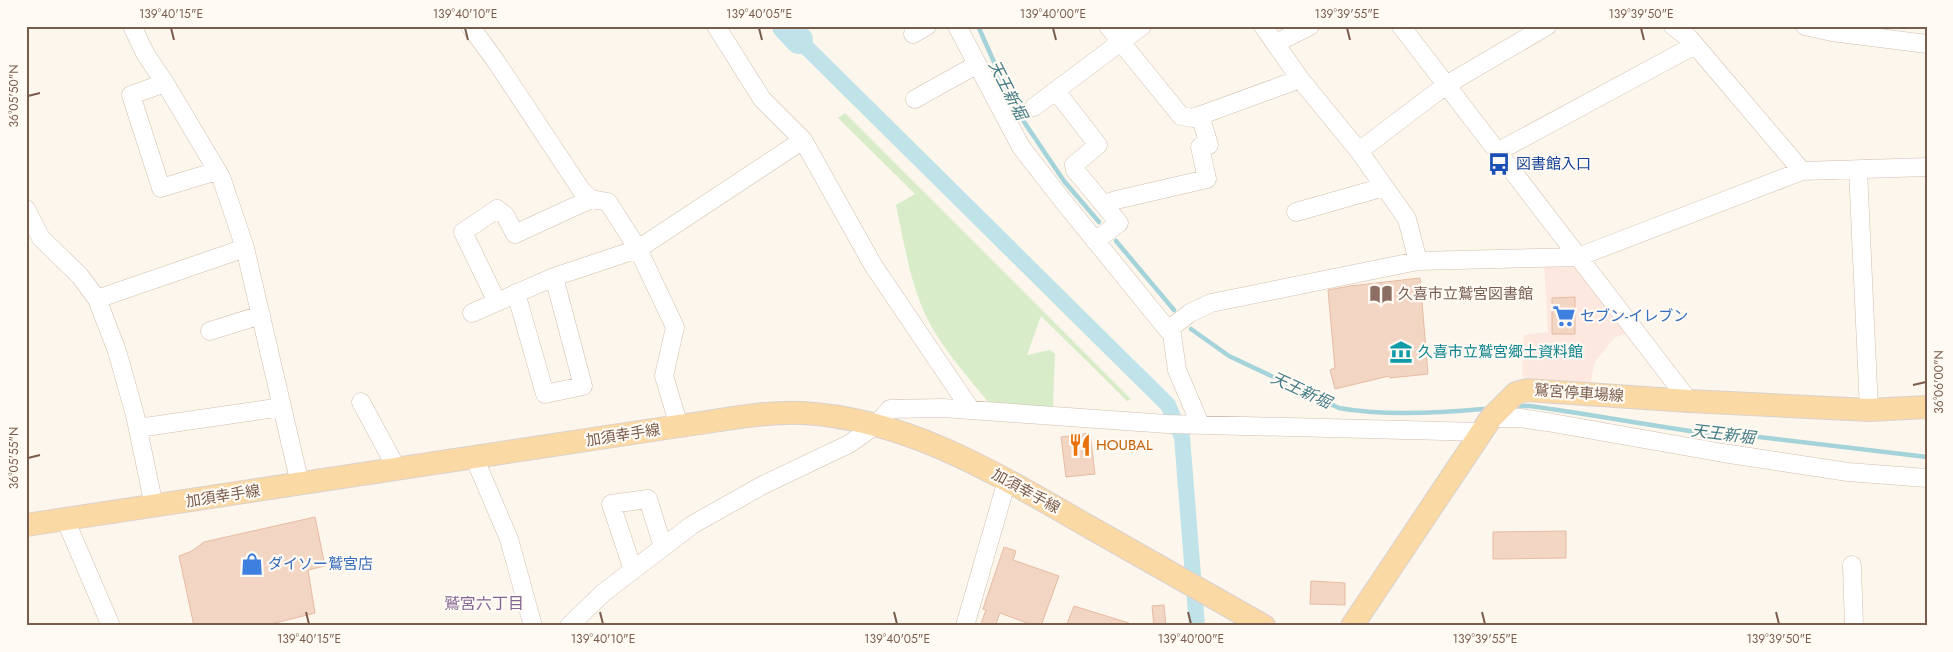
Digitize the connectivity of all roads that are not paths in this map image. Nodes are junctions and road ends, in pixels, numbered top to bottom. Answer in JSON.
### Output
{"nodes":[{"id":1,"x":132,"y":26,"type":"edge"},
{"id":2,"x":470,"y":26,"type":"edge"},
{"id":3,"x":716,"y":26,"type":"edge"},
{"id":4,"x":957,"y":26,"type":"edge"},
{"id":5,"x":1108,"y":26,"type":"edge"},
{"id":6,"x":1142,"y":26,"type":"edge"},
{"id":7,"x":1263,"y":26,"type":"edge"},
{"id":8,"x":1310,"y":26,"type":"edge"},
{"id":9,"x":1401,"y":26,"type":"edge"},
{"id":10,"x":1546,"y":26,"type":"edge"},
{"id":11,"x":1673,"y":26,"type":"edge"},
{"id":12,"x":1805,"y":26,"type":"edge"},
{"id":13,"x":1833,"y":29,"type":"edge"},
{"id":14,"x":1693,"y":37,"type":"edge"},
{"id":15,"x":1121,"y":43,"type":"junction"},
{"id":16,"x":1276,"y":43,"type":"junction"},
{"id":17,"x":1927,"y":44,"type":"edge"},
{"id":18,"x":976,"y":65,"type":"junction"},
{"id":19,"x":1300,"y":79,"type":"junction"},
{"id":20,"x":165,"y":83,"type":"junction"},
{"id":21,"x":1446,"y":85,"type":"junction"},
{"id":22,"x":1056,"y":91,"type":"junction"},
{"id":23,"x":916,"y":99,"type":"dead end"},
{"id":24,"x":1034,"y":107,"type":"dead end"},
{"id":25,"x":1200,"y":115,"type":"junction"},
{"id":26,"x":804,"y":140,"type":"junction"},
{"id":27,"x":1359,"y":151,"type":"junction"},
{"id":28,"x":1498,"y":152,"type":"junction"},
{"id":29,"x":1927,"y":168,"type":"edge"},
{"id":30,"x":1858,"y":170,"type":"junction"},
{"id":31,"x":217,"y":171,"type":"junction"},
{"id":32,"x":1802,"y":171,"type":"junction"},
{"id":33,"x":1384,"y":187,"type":"junction"},
{"id":34,"x":591,"y":199,"type":"junction"},
{"id":35,"x":1105,"y":204,"type":"junction"},
{"id":36,"x":26,"y":209,"type":"edge"},
{"id":37,"x":1296,"y":212,"type":"dead end"},
{"id":38,"x":1095,"y":241,"type":"junction"},
{"id":39,"x":245,"y":248,"type":"junction"},
{"id":40,"x":638,"y":249,"type":"junction"},
{"id":41,"x":1578,"y":257,"type":"junction"},
{"id":42,"x":1418,"y":261,"type":"junction"},
{"id":43,"x":554,"y":277,"type":"junction"},
{"id":44,"x":516,"y":293,"type":"junction"},
{"id":45,"x":97,"y":299,"type":"junction"},
{"id":46,"x":497,"y":302,"type":"junction"},
{"id":47,"x":472,"y":313,"type":"dead end"},
{"id":48,"x":261,"y":315,"type":"junction"},
{"id":49,"x":1168,"y":330,"type":"junction"},
{"id":50,"x":210,"y":331,"type":"dead end"},
{"id":51,"x":1689,"y":401,"type":"junction"},
{"id":52,"x":360,"y":402,"type":"dead end"},
{"id":53,"x":282,"y":407,"type":"junction"},
{"id":54,"x":1927,"y":407,"type":"edge"},
{"id":55,"x":971,"y":410,"type":"junction"},
{"id":56,"x":1869,"y":410,"type":"junction"},
{"id":57,"x":1194,"y":424,"type":"junction"},
{"id":58,"x":876,"y":425,"type":"junction"},
{"id":59,"x":1486,"y":425,"type":"junction"},
{"id":60,"x":679,"y":426,"type":"junction"},
{"id":61,"x":138,"y":428,"type":"junction"},
{"id":62,"x":474,"y":457,"type":"junction"},
{"id":63,"x":397,"y":469,"type":"junction"},
{"id":64,"x":1927,"y":478,"type":"edge"},
{"id":65,"x":1008,"y":480,"type":"junction"},
{"id":66,"x":300,"y":484,"type":"junction"},
{"id":67,"x":154,"y":506,"type":"junction"},
{"id":68,"x":66,"y":520,"type":"junction"},
{"id":69,"x":26,"y":525,"type":"edge"},
{"id":70,"x":663,"y":547,"type":"junction"},
{"id":71,"x":1852,"y":565,"type":"dead end"},
{"id":72,"x":633,"y":570,"type":"junction"},
{"id":73,"x":111,"y":626,"type":"edge"},
{"id":74,"x":533,"y":626,"type":"edge"},
{"id":75,"x":569,"y":626,"type":"edge"},
{"id":76,"x":965,"y":626,"type":"edge"},
{"id":77,"x":1264,"y":626,"type":"edge"},
{"id":78,"x":1352,"y":626,"type":"edge"},
{"id":79,"x":1854,"y":626,"type":"edge"}],
"edges":[{"from":1,"to":20,"type":"street"},
{"from":2,"to":34,"type":"street"},
{"from":3,"to":26,"type":"street"},
{"from":4,"to":18,"type":"street"},
{"from":5,"to":15,"type":"street"},
{"from":6,"to":15,"type":"street"},
{"from":7,"to":16,"type":"street"},
{"from":8,"to":16,"type":"street"},
{"from":9,"to":21,"type":"street"},
{"from":10,"to":21,"type":"street"},
{"from":11,"to":14,"type":"street"},
{"from":12,"to":13,"type":"street"},
{"from":13,"to":17,"type":"street"},
{"from":14,"to":28,"type":"street"},
{"from":14,"to":32,"type":"street"},
{"from":15,"to":22,"type":"street"},
{"from":15,"to":25,"type":"street"},
{"from":16,"to":19,"type":"street"},
{"from":18,"to":23,"type":"street"},
{"from":18,"to":38,"type":"street"},
{"from":19,"to":25,"type":"street"},
{"from":19,"to":27,"type":"street"},
{"from":20,"to":31,"type":"street"},
{"from":20,"to":31,"type":"street"},
{"from":21,"to":27,"type":"street"},
{"from":21,"to":28,"type":"street"},
{"from":22,"to":24,"type":"street"},
{"from":22,"to":35,"type":"street"},
{"from":25,"to":35,"type":"street"},
{"from":26,"to":40,"type":"street"},
{"from":26,"to":55,"type":"street"},
{"from":27,"to":33,"type":"street"},
{"from":28,"to":41,"type":"street"},
{"from":29,"to":30,"type":"street"},
{"from":30,"to":32,"type":"street"},
{"from":30,"to":56,"type":"street"},
{"from":31,"to":39,"type":"street"},
{"from":32,"to":41,"type":"street"},
{"from":33,"to":37,"type":"street"},
{"from":33,"to":42,"type":"street"},
{"from":34,"to":40,"type":"street"},
{"from":34,"to":46,"type":"street"},
{"from":35,"to":38,"type":"street"},
{"from":36,"to":45,"type":"street"},
{"from":38,"to":49,"type":"street"},
{"from":39,"to":45,"type":"street"},
{"from":39,"to":48,"type":"street"},
{"from":40,"to":43,"type":"street"},
{"from":40,"to":60,"type":"street"},
{"from":41,"to":42,"type":"street"},
{"from":41,"to":51,"type":"street"},
{"from":42,"to":49,"type":"street"},
{"from":43,"to":44,"type":"street"},
{"from":43,"to":44,"type":"street"},
{"from":44,"to":46,"type":"street"},
{"from":45,"to":61,"type":"street"},
{"from":46,"to":47,"type":"street"},
{"from":48,"to":50,"type":"street"},
{"from":48,"to":53,"type":"street"},
{"from":49,"to":57,"type":"street"},
{"from":51,"to":56,"type":"main road","name":"鷲宮停車場線"},
{"from":51,"to":59,"type":"main road","name":"鷲宮停車場線"},
{"from":52,"to":63,"type":"street"},
{"from":53,"to":61,"type":"street"},
{"from":53,"to":66,"type":"street"},
{"from":54,"to":56,"type":"main road","name":"鷲宮停車場線"},
{"from":55,"to":57,"type":"street"},
{"from":55,"to":58,"type":"street"},
{"from":57,"to":59,"type":"street"},
{"from":58,"to":60,"type":"main road","name":"加須幸手線"},
{"from":58,"to":65,"type":"main road","name":"加須幸手線"},
{"from":58,"to":70,"type":"street"},
{"from":59,"to":64,"type":"street"},
{"from":59,"to":78,"type":"main road","name":"鷲宮停車場線"},
{"from":60,"to":62,"type":"main road","name":"加須幸手線"},
{"from":61,"to":67,"type":"street"},
{"from":62,"to":63,"type":"main road","name":"加須幸手線"},
{"from":62,"to":74,"type":"street"},
{"from":63,"to":66,"type":"main road","name":"加須幸手線"},
{"from":65,"to":76,"type":"street"},
{"from":65,"to":77,"type":"main road","name":"加須幸手線"},
{"from":66,"to":67,"type":"main road","name":"加須幸手線"},
{"from":67,"to":68,"type":"main road","name":"加須幸手線"},
{"from":68,"to":69,"type":"main road","name":"加須幸手線"},
{"from":68,"to":73,"type":"street"},
{"from":70,"to":72,"type":"street"},
{"from":70,"to":72,"type":"street"},
{"from":71,"to":79,"type":"street"},
{"from":72,"to":75,"type":"street"}]}
